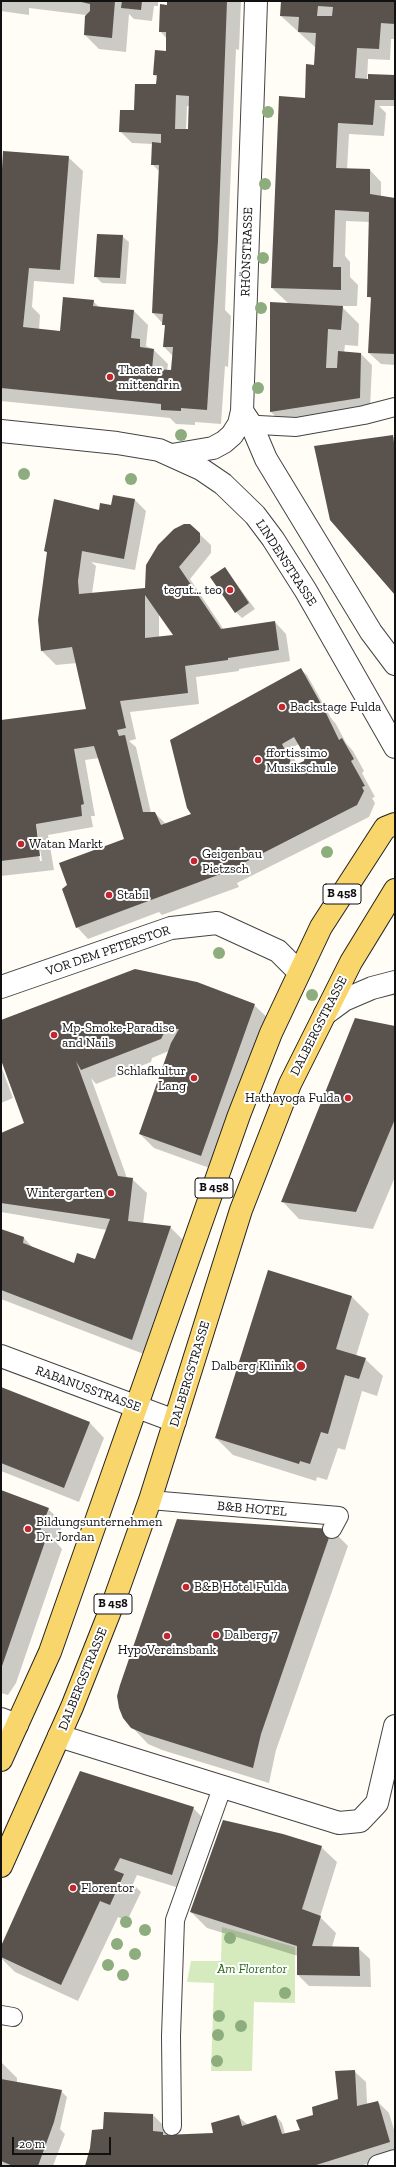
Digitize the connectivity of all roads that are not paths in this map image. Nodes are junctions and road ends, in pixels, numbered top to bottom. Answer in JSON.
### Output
{"nodes":[{"id":1,"x":256,"y":1,"type":"edge"},
{"id":2,"x":395,"y":407,"type":"edge"},
{"id":3,"x":244,"y":420,"type":"junction"},
{"id":4,"x":1,"y":431,"type":"edge"},
{"id":5,"x":172,"y":455,"type":"junction"},
{"id":6,"x":395,"y":664,"type":"edge"},
{"id":7,"x":395,"y":747,"type":"edge"},
{"id":8,"x":395,"y":824,"type":"edge"},
{"id":9,"x":395,"y":890,"type":"edge"},
{"id":10,"x":299,"y":972,"type":"junction"},
{"id":11,"x":395,"y":982,"type":"edge"},
{"id":12,"x":1,"y":987,"type":"edge"},
{"id":13,"x":325,"y":1014,"type":"junction"},
{"id":14,"x":1,"y":1356,"type":"edge"},
{"id":15,"x":137,"y":1407,"type":"junction"},
{"id":16,"x":175,"y":1421,"type":"junction"},
{"id":17,"x":150,"y":1500,"type":"junction"},
{"id":18,"x":332,"y":1529,"type":"dead end"},
{"id":19,"x":9,"y":1722,"type":"edge"},
{"id":20,"x":395,"y":1726,"type":"edge"},
{"id":21,"x":59,"y":1736,"type":"junction"},
{"id":22,"x":1,"y":1760,"type":"edge"},
{"id":23,"x":222,"y":1788,"type":"junction"},
{"id":24,"x":1,"y":1866,"type":"edge"},
{"id":25,"x":172,"y":2126,"type":"dead end"},
{"id":26,"x":395,"y":2162,"type":"edge"},
{"id":27,"x":379,"y":2166,"type":"edge"}],
"edges":[{"from":1,"to":3,"type":"street","name":"RHÖNSTRASSE"},
{"from":2,"to":3,"type":"lane"},
{"from":3,"to":5,"type":"street"},
{"from":3,"to":6,"type":"street"},
{"from":4,"to":5,"type":"street","name":"LINDENSTRASSE"},
{"from":5,"to":7,"type":"street","name":"LINDENSTRASSE"},
{"from":8,"to":10,"type":"main road","number":"B 458"},
{"from":9,"to":13,"type":"main road","name":"DALBERGSTRASSE","number":"B 458"},
{"from":10,"to":12,"type":"street","name":"VOR DEM PETERSTOR"},
{"from":10,"to":15,"type":"main road","number":"B 458"},
{"from":11,"to":13,"type":"street"},
{"from":13,"to":16,"type":"main road","name":"DALBERGSTRASSE","number":"B 458"},
{"from":14,"to":15,"type":"street","name":"RABANUSSTRASSE"},
{"from":15,"to":16,"type":"street","name":"RABANUSSTRASSE"},
{"from":15,"to":19,"type":"main road","number":"B 458"},
{"from":16,"to":17,"type":"main road","name":"DALBERGSTRASSE","number":"B 458"},
{"from":17,"to":18,"type":"lane","name":"B&B HOTEL"},
{"from":17,"to":21,"type":"main road","name":"DALBERGSTRASSE","number":"B 458"},
{"from":19,"to":22,"type":"main road","number":"B 458"},
{"from":20,"to":23,"type":"street"},
{"from":21,"to":23,"type":"street"},
{"from":21,"to":24,"type":"main road","name":"DALBERGSTRASSE","number":"B 458"},
{"from":23,"to":25,"type":"lane"},
{"from":26,"to":27,"type":"street"}]}
